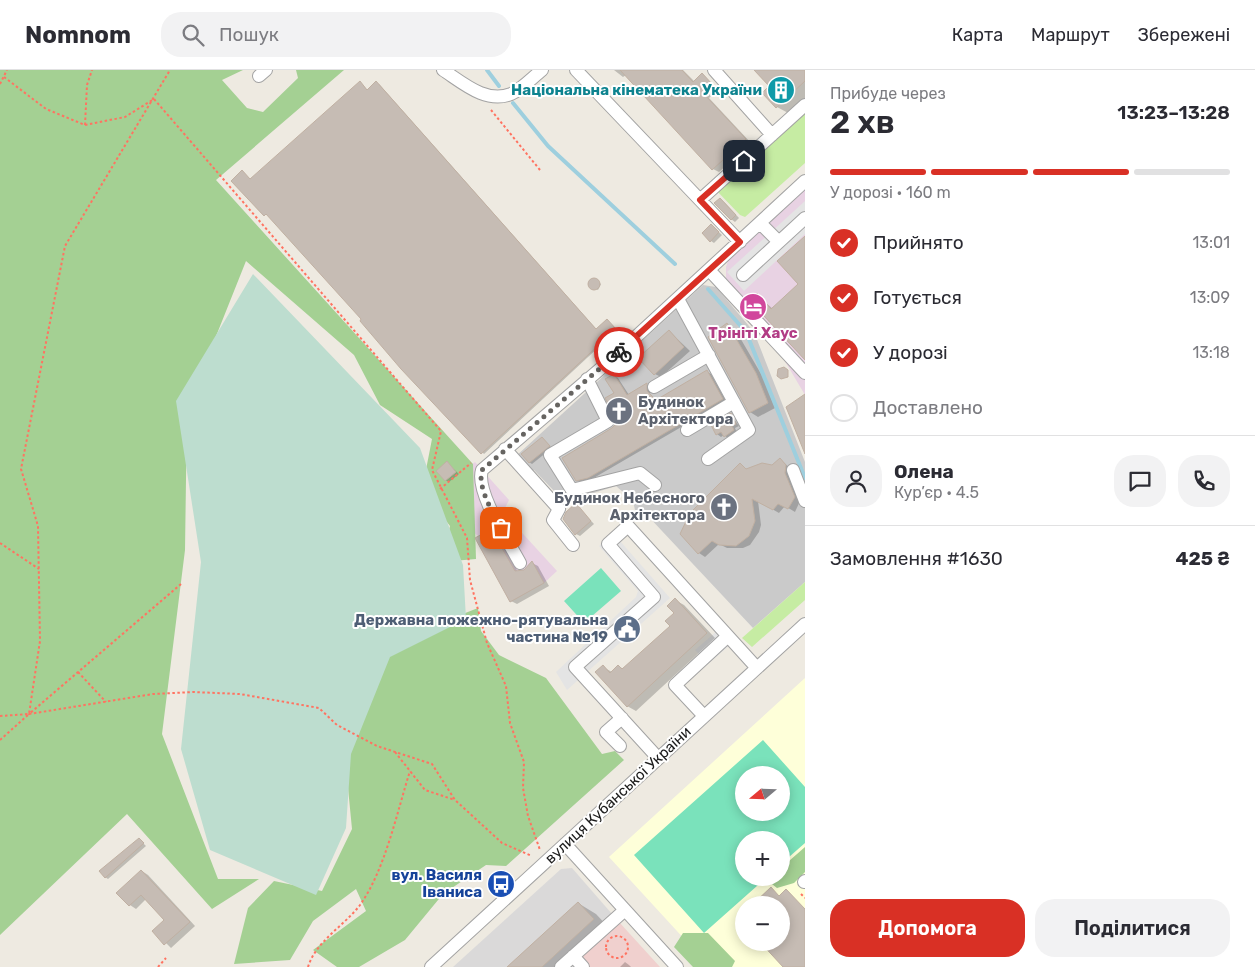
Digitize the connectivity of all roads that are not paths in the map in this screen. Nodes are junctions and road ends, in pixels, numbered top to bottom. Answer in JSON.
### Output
{"nodes":[{"id":1,"x":443,"y":70,"type":"edge"},
{"id":2,"x":542,"y":70,"type":"edge"},
{"id":3,"x":576,"y":70,"type":"edge"},
{"id":4,"x":714,"y":70,"type":"edge"},
{"id":5,"x":805,"y":105,"type":"edge"},
{"id":6,"x":772,"y":135,"type":"junction"},
{"id":7,"x":805,"y":181,"type":"edge"},
{"id":8,"x":700,"y":200,"type":"junction"},
{"id":9,"x":805,"y":218,"type":"edge"},
{"id":10,"x":760,"y":223,"type":"junction"},
{"id":11,"x":740,"y":242,"type":"junction"},
{"id":12,"x":779,"y":242,"type":"junction"},
{"id":13,"x":710,"y":271,"type":"junction"},
{"id":14,"x":743,"y":275,"type":"dead end"},
{"id":15,"x":678,"y":299,"type":"junction"},
{"id":16,"x":709,"y":355,"type":"junction"},
{"id":17,"x":805,"y":373,"type":"edge"},
{"id":18,"x":588,"y":379,"type":"junction"},
{"id":19,"x":654,"y":387,"type":"dead end"},
{"id":20,"x":734,"y":402,"type":"junction"},
{"id":21,"x":686,"y":430,"type":"dead end"},
{"id":22,"x":504,"y":449,"type":"junction"},
{"id":23,"x":708,"y":459,"type":"dead end"},
{"id":24,"x":793,"y":470,"type":"dead end"},
{"id":25,"x":655,"y":485,"type":"dead end"},
{"id":26,"x":805,"y":501,"type":"edge"},
{"id":27,"x":573,"y":545,"type":"dead end"},
{"id":28,"x":520,"y":563,"type":"dead end"},
{"id":29,"x":805,"y":624,"type":"edge"},
{"id":30,"x":728,"y":636,"type":"junction"},
{"id":31,"x":757,"y":668,"type":"junction"},
{"id":32,"x":704,"y":716,"type":"junction"},
{"id":33,"x":622,"y":718,"type":"junction"},
{"id":34,"x":620,"y":746,"type":"dead end"},
{"id":35,"x":658,"y":758,"type":"junction"},
{"id":36,"x":565,"y":844,"type":"junction"},
{"id":37,"x":625,"y":910,"type":"junction"},
{"id":38,"x":573,"y":956,"type":"junction"},
{"id":39,"x":431,"y":967,"type":"edge"},
{"id":40,"x":561,"y":967,"type":"edge"},
{"id":41,"x":584,"y":967,"type":"edge"},
{"id":42,"x":677,"y":967,"type":"edge"}],
"edges":[{"from":1,"to":2,"type":"street"},
{"from":3,"to":8,"type":"street"},
{"from":4,"to":6,"type":"street"},
{"from":5,"to":6,"type":"street"},
{"from":6,"to":8,"type":"street"},
{"from":7,"to":10,"type":"street"},
{"from":8,"to":11,"type":"street"},
{"from":9,"to":12,"type":"street"},
{"from":10,"to":11,"type":"street"},
{"from":10,"to":12,"type":"street"},
{"from":11,"to":13,"type":"street"},
{"from":12,"to":14,"type":"street"},
{"from":13,"to":15,"type":"street"},
{"from":13,"to":17,"type":"street"},
{"from":15,"to":16,"type":"street"},
{"from":15,"to":18,"type":"street"},
{"from":16,"to":19,"type":"street"},
{"from":16,"to":20,"type":"street"},
{"from":18,"to":22,"type":"street"},
{"from":18,"to":25,"type":"street"},
{"from":20,"to":21,"type":"street"},
{"from":20,"to":23,"type":"street"},
{"from":22,"to":27,"type":"street"},
{"from":22,"to":28,"type":"street"},
{"from":24,"to":26,"type":"street"},
{"from":29,"to":31,"type":"street","name":"вулиця Кубанської України"},
{"from":30,"to":31,"type":"street"},
{"from":30,"to":32,"type":"street"},
{"from":30,"to":33,"type":"street"},
{"from":31,"to":32,"type":"street","name":"вулиця Кубанської України"},
{"from":32,"to":35,"type":"street","name":"вулиця Кубанської України"},
{"from":33,"to":34,"type":"street"},
{"from":33,"to":35,"type":"street"},
{"from":35,"to":36,"type":"street","name":"вулиця Кубанської України"},
{"from":36,"to":37,"type":"street"},
{"from":36,"to":39,"type":"street","name":"вулиця Кубанської України"},
{"from":37,"to":38,"type":"street"},
{"from":37,"to":42,"type":"street"},
{"from":38,"to":40,"type":"street"},
{"from":38,"to":41,"type":"street"}]}
